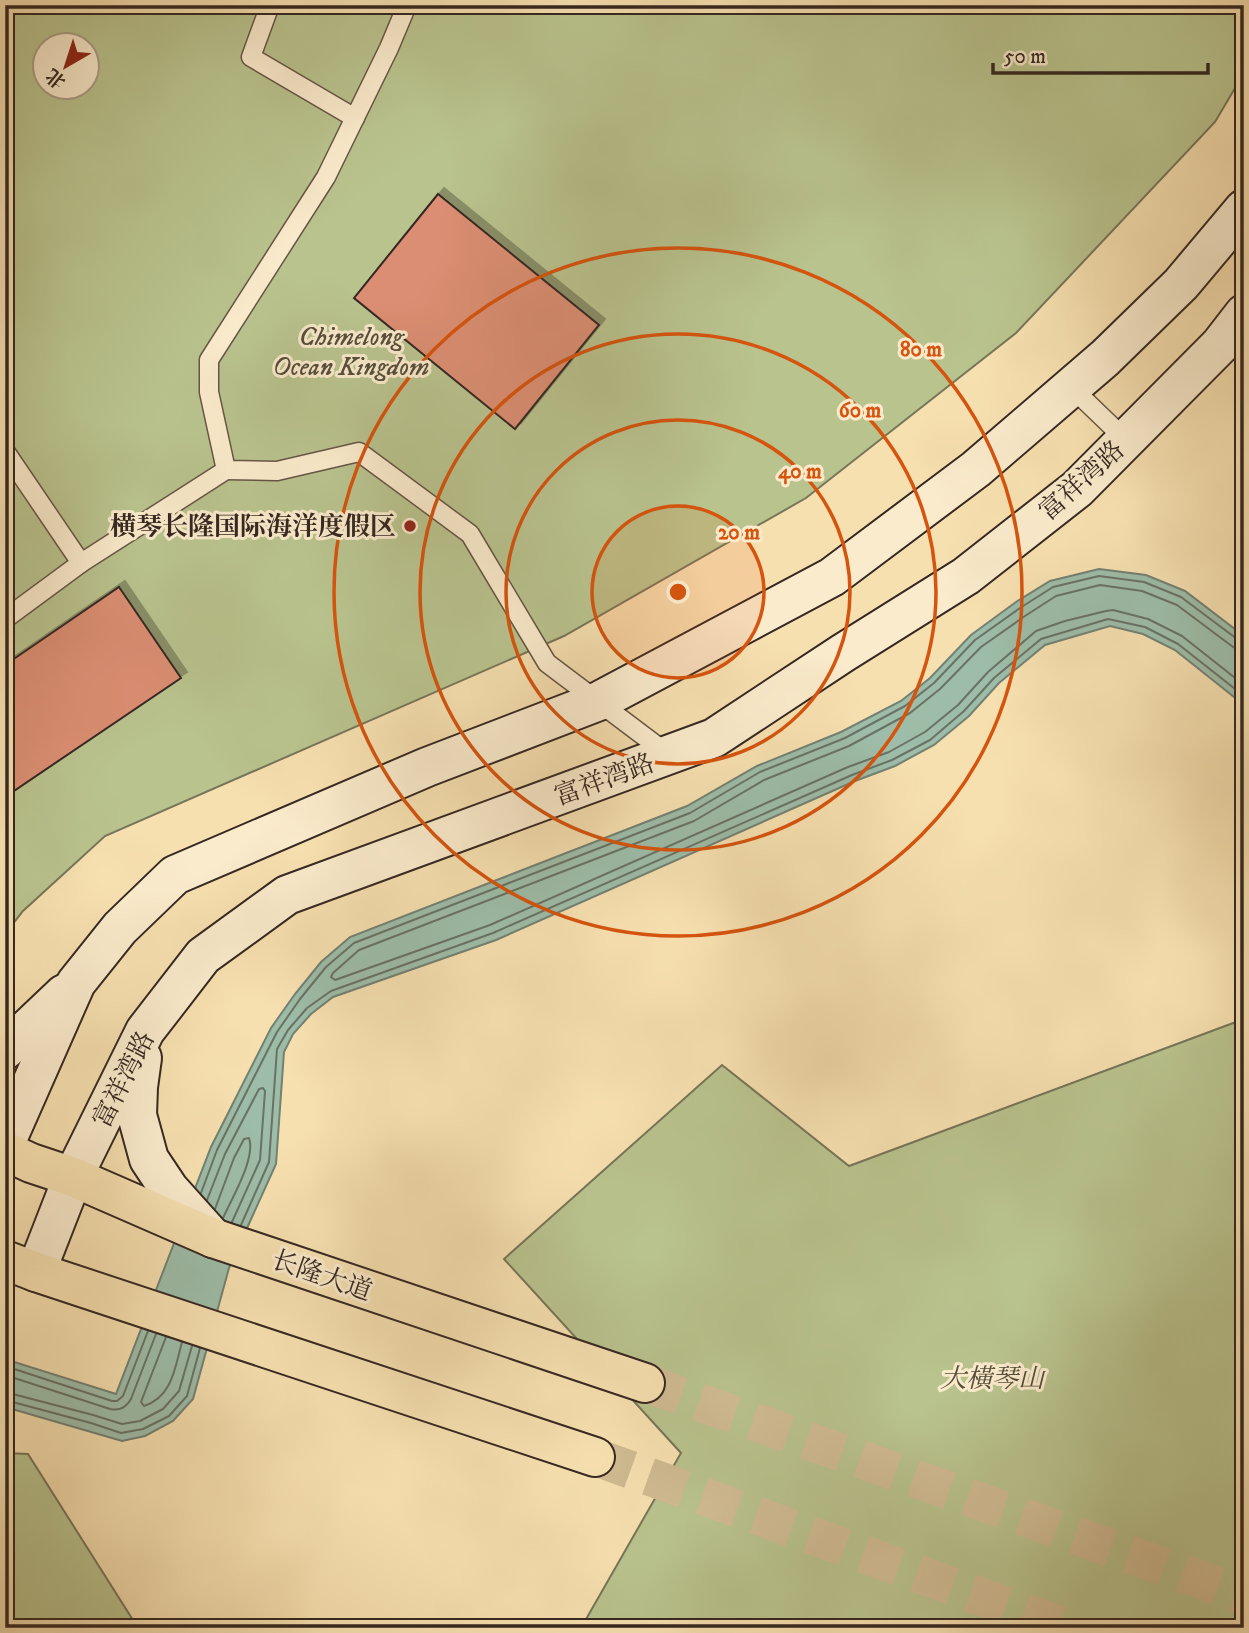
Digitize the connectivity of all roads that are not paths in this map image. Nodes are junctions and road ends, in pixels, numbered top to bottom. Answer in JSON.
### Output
{"nodes":[{"id":1,"x":270,"y":5,"type":"edge"},
{"id":2,"x":407,"y":5,"type":"edge"},
{"id":3,"x":355,"y":118,"type":"junction"},
{"id":4,"x":1244,"y":209,"type":"edge"},
{"id":5,"x":1244,"y":314,"type":"edge"},
{"id":6,"x":1071,"y":387,"type":"junction"},
{"id":7,"x":1126,"y":440,"type":"junction"},
{"id":8,"x":5,"y":451,"type":"edge"},
{"id":9,"x":226,"y":470,"type":"junction"},
{"id":10,"x":81,"y":563,"type":"junction"},
{"id":11,"x":5,"y":619,"type":"edge"},
{"id":12,"x":599,"y":701,"type":"junction"},
{"id":13,"x":669,"y":755,"type":"junction"},
{"id":14,"x":76,"y":983,"type":"junction"},
{"id":15,"x":145,"y":1031,"type":"junction"},
{"id":16,"x":5,"y":1051,"type":"edge"},
{"id":17,"x":5,"y":1144,"type":"edge"},
{"id":18,"x":5,"y":1151,"type":"edge"},
{"id":19,"x":73,"y":1177,"type":"junction"},
{"id":20,"x":213,"y":1238,"type":"junction"},
{"id":21,"x":21,"y":1266,"type":"edge"},
{"id":22,"x":645,"y":1383,"type":"tunnel mouth"},
{"id":23,"x":595,"y":1457,"type":"tunnel mouth"}],
"edges":[{"from":1,"to":3,"type":"lane"},
{"from":2,"to":3,"type":"lane"},
{"from":3,"to":9,"type":"lane"},
{"from":4,"to":6,"type":"main road"},
{"from":5,"to":7,"type":"main road","name":"富祥湾路"},
{"from":6,"to":7,"type":"lane"},
{"from":6,"to":12,"type":"main road"},
{"from":7,"to":13,"type":"main road","name":"富祥湾路"},
{"from":8,"to":10,"type":"lane"},
{"from":9,"to":10,"type":"lane"},
{"from":9,"to":12,"type":"lane"},
{"from":10,"to":11,"type":"lane"},
{"from":12,"to":13,"type":"lane"},
{"from":12,"to":14,"type":"main road"},
{"from":13,"to":15,"type":"main road","name":"富祥湾路"},
{"from":14,"to":16,"type":"main road"},
{"from":14,"to":17,"type":"main road"},
{"from":15,"to":19,"type":"main road","name":"富祥湾路"},
{"from":15,"to":20,"type":"main road"},
{"from":18,"to":19,"type":"main road","name":"长隆大道"},
{"from":19,"to":20,"type":"main road","name":"长隆大道"},
{"from":19,"to":21,"type":"main road","name":"富祥湾路"},
{"from":20,"to":22,"type":"main road","name":"长隆大道"},
{"from":21,"to":23,"type":"main road"}]}
